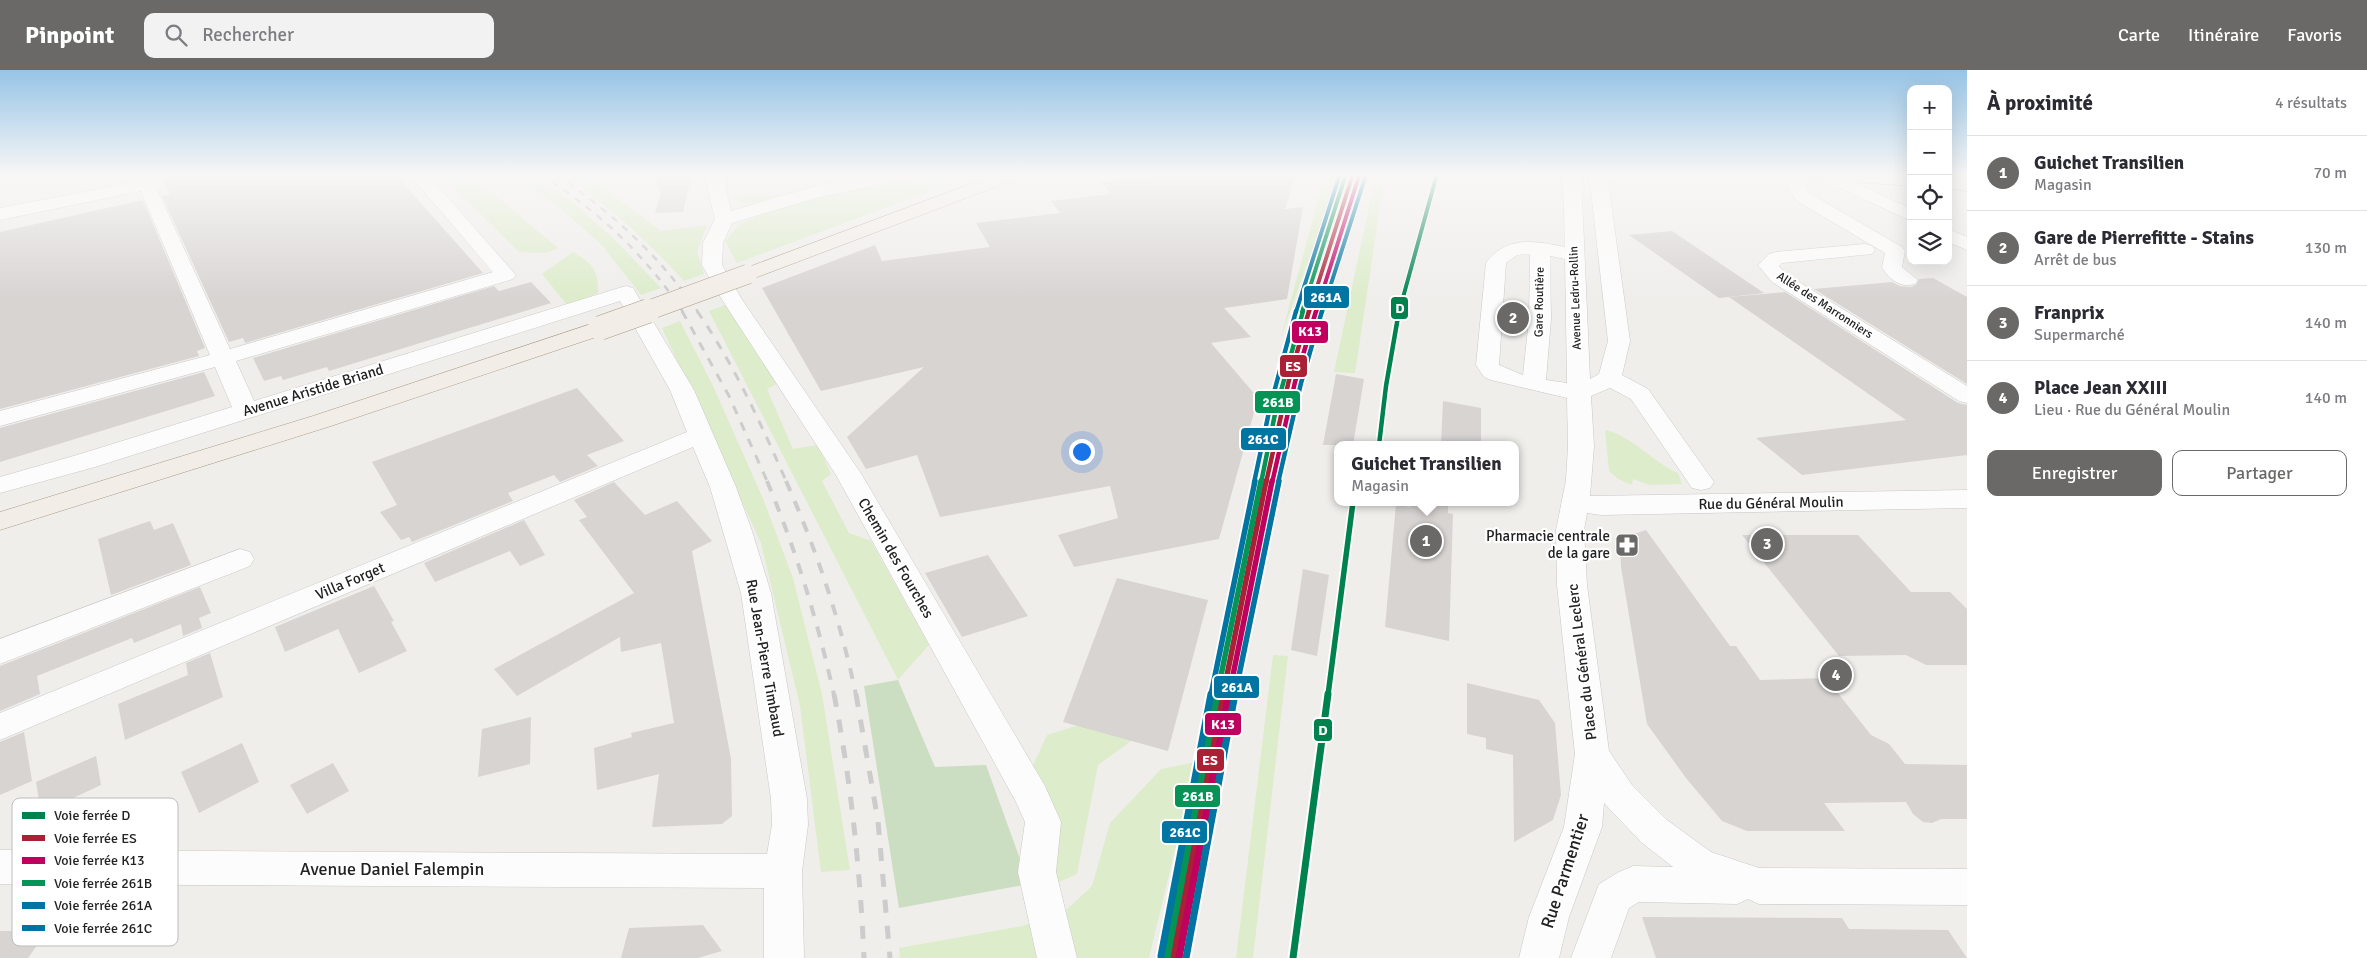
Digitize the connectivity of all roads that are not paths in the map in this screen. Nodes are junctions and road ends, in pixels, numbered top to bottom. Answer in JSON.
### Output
{"nodes":[{"id":1,"x":168,"y":215,"type":"edge"},
{"id":2,"x":454,"y":215,"type":"edge"},
{"id":3,"x":723,"y":215,"type":"edge"},
{"id":4,"x":736,"y":215,"type":"edge"},
{"id":5,"x":903,"y":215,"type":"edge"},
{"id":6,"x":1573,"y":215,"type":"edge"},
{"id":7,"x":1603,"y":215,"type":"edge"},
{"id":8,"x":1835,"y":215,"type":"edge"},
{"id":9,"x":724,"y":219,"type":"junction"},
{"id":10,"x":1952,"y":237,"type":"edge"},
{"id":11,"x":1967,"y":244,"type":"edge"},
{"id":12,"x":1540,"y":250,"type":"junction"},
{"id":13,"x":1865,"y":250,"type":"dead end"},
{"id":14,"x":1574,"y":255,"type":"junction"},
{"id":15,"x":1908,"y":280,"type":"dead end"},
{"id":16,"x":626,"y":292,"type":"joint"},
{"id":17,"x":223,"y":358,"type":"junction"},
{"id":18,"x":1610,"y":378,"type":"junction"},
{"id":19,"x":1534,"y":384,"type":"junction"},
{"id":20,"x":1581,"y":392,"type":"junction"},
{"id":21,"x":1967,"y":396,"type":"edge"},
{"id":22,"x":246,"y":411,"type":"junction"},
{"id":23,"x":0,"y":419,"type":"edge"},
{"id":24,"x":701,"y":435,"type":"junction"},
{"id":25,"x":1701,"y":482,"type":"dead end"},
{"id":26,"x":0,"y":485,"type":"edge"},
{"id":27,"x":1967,"y":499,"type":"edge"},
{"id":28,"x":1575,"y":503,"type":"junction"},
{"id":29,"x":0,"y":521,"type":"edge"},
{"id":30,"x":240,"y":559,"type":"dead end"},
{"id":31,"x":0,"y":652,"type":"edge"},
{"id":32,"x":0,"y":727,"type":"edge"},
{"id":33,"x":1592,"y":754,"type":"junction"},
{"id":34,"x":178,"y":868,"type":"edge"},
{"id":35,"x":783,"y":871,"type":"junction"},
{"id":36,"x":1759,"y":886,"type":"junction"},
{"id":37,"x":1967,"y":887,"type":"edge"},
{"id":38,"x":1054,"y":945,"type":"edge"},
{"id":39,"x":784,"y":958,"type":"edge"},
{"id":40,"x":1538,"y":958,"type":"edge"},
{"id":41,"x":1591,"y":958,"type":"edge"}],
"edges":[{"from":1,"to":17,"type":"street"},
{"from":2,"to":17,"type":"street"},
{"from":3,"to":9,"type":"street"},
{"from":4,"to":9,"type":"street"},
{"from":5,"to":29,"type":"main road","name":"Avenue Aristide Briand","bridge":true},
{"from":6,"to":14,"type":"street","name":"Avenue Ledru-Rollin"},
{"from":7,"to":18,"type":"street"},
{"from":8,"to":15,"type":"street"},
{"from":9,"to":38,"type":"street","name":"Chemin des Fourches"},
{"from":10,"to":11,"type":"street"},
{"from":12,"to":14,"type":"street","name":"Gare Routière"},
{"from":12,"to":19,"type":"street","name":"Gare Routière"},
{"from":12,"to":19,"type":"street","name":"Gare Routière"},
{"from":13,"to":21,"type":"street","name":"Allée des Marronniers"},
{"from":14,"to":20,"type":"street","name":"Avenue Ledru-Rollin"},
{"from":16,"to":22,"type":"street","name":"Avenue Aristide Briand"},
{"from":16,"to":24,"type":"street","name":"Rue Jean-Pierre Timbaud"},
{"from":17,"to":22,"type":"street"},
{"from":17,"to":23,"type":"street"},
{"from":18,"to":20,"type":"street"},
{"from":18,"to":25,"type":"street"},
{"from":19,"to":20,"type":"street","name":"Gare Routière"},
{"from":20,"to":28,"type":"street","name":"Place du Général Leclerc"},
{"from":22,"to":26,"type":"street","name":"Avenue Aristide Briand"},
{"from":24,"to":32,"type":"street","name":"Villa Forget"},
{"from":24,"to":35,"type":"street","name":"Rue Jean-Pierre Timbaud"},
{"from":27,"to":28,"type":"street","name":"Rue du Général Moulin"},
{"from":28,"to":33,"type":"street","name":"Place du Général Leclerc"},
{"from":30,"to":31,"type":"street"},
{"from":33,"to":36,"type":"street"},
{"from":33,"to":40,"type":"street","name":"Rue Parmentier"},
{"from":34,"to":35,"type":"street","name":"Avenue Daniel Falempin"},
{"from":35,"to":39,"type":"street","name":"Rue Jean-Pierre Timbaud"},
{"from":36,"to":37,"type":"street"},
{"from":36,"to":41,"type":"street"}]}
